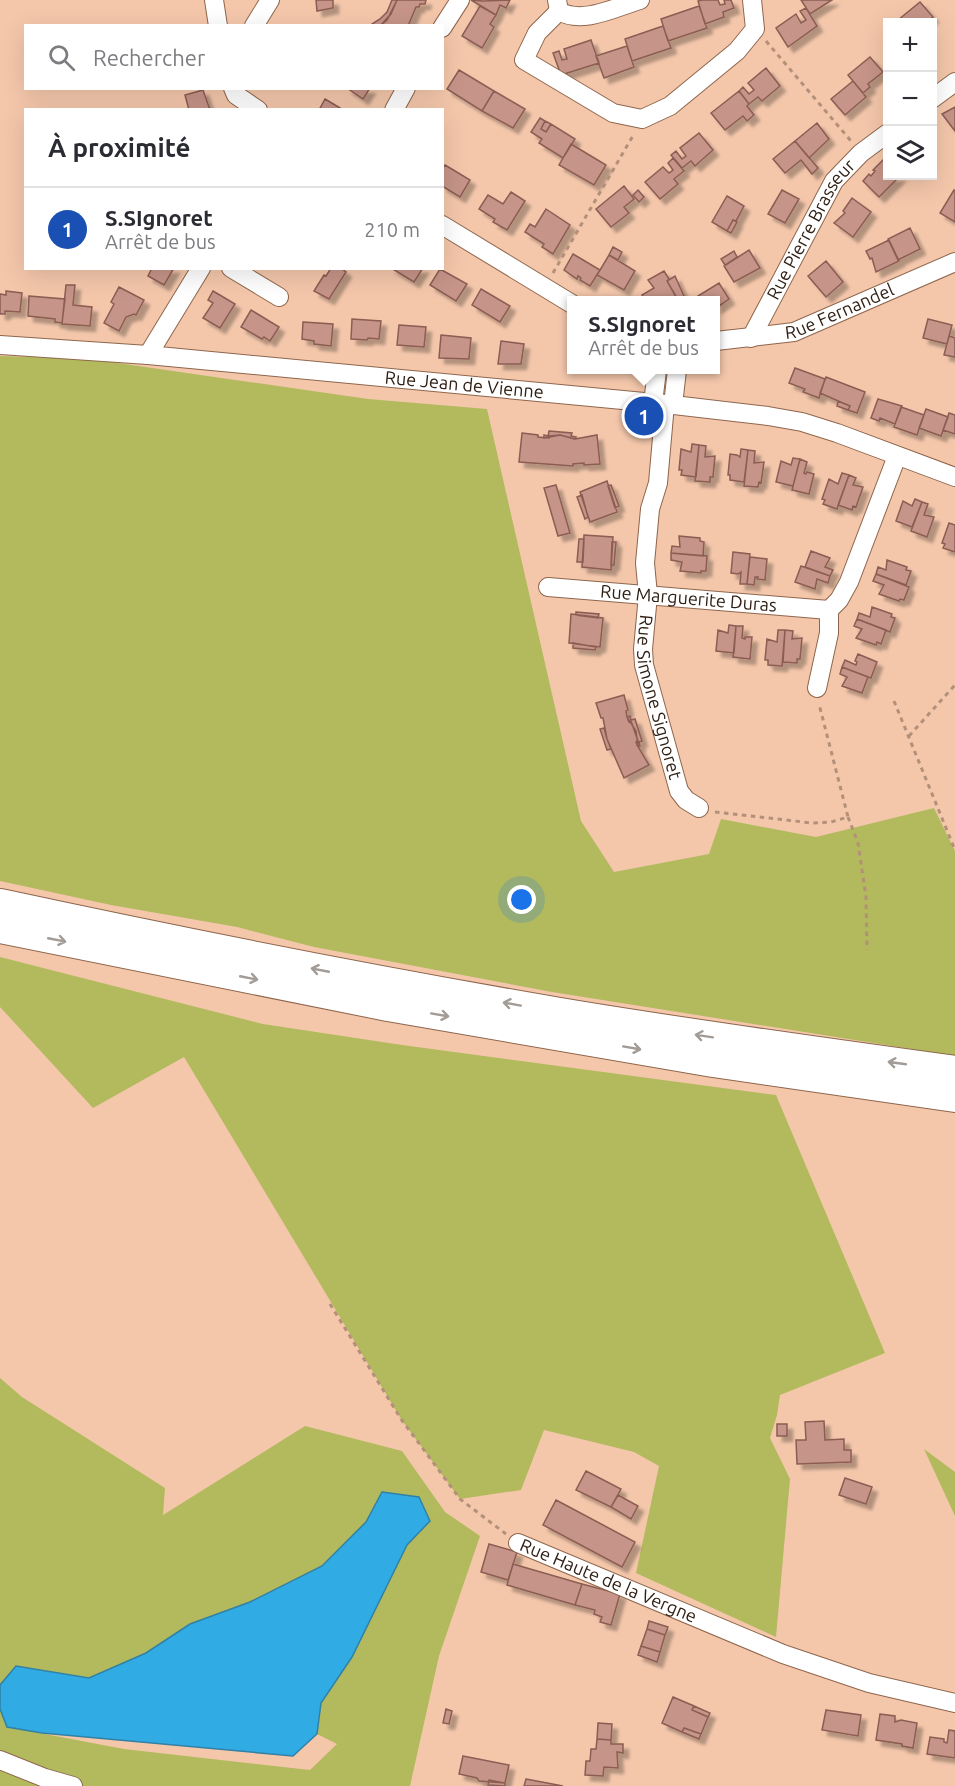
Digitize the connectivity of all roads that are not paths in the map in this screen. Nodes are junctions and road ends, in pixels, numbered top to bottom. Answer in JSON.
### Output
{"nodes":[{"id":1,"x":214,"y":0,"type":"edge"},
{"id":2,"x":270,"y":0,"type":"edge"},
{"id":3,"x":460,"y":0,"type":"edge"},
{"id":4,"x":640,"y":0,"type":"edge"},
{"id":5,"x":752,"y":0,"type":"edge"},
{"id":6,"x":558,"y":5,"type":"edge"},
{"id":7,"x":218,"y":24,"type":"edge"},
{"id":8,"x":255,"y":24,"type":"edge"},
{"id":9,"x":444,"y":25,"type":"edge"},
{"id":10,"x":955,"y":82,"type":"edge"},
{"id":11,"x":234,"y":90,"type":"edge"},
{"id":12,"x":405,"y":90,"type":"edge"},
{"id":13,"x":937,"y":96,"type":"edge"},
{"id":14,"x":255,"y":108,"type":"edge"},
{"id":15,"x":395,"y":108,"type":"edge"},
{"id":16,"x":883,"y":137,"type":"edge"},
{"id":17,"x":444,"y":226,"type":"edge"},
{"id":18,"x":955,"y":262,"type":"edge"},
{"id":19,"x":200,"y":270,"type":"edge"},
{"id":20,"x":234,"y":270,"type":"edge"},
{"id":21,"x":279,"y":297,"type":"dead end"},
{"id":22,"x":567,"y":301,"type":"edge"},
{"id":23,"x":751,"y":338,"type":"junction"},
{"id":24,"x":720,"y":341,"type":"edge"},
{"id":25,"x":0,"y":345,"type":"edge"},
{"id":26,"x":148,"y":355,"type":"junction"},
{"id":27,"x":658,"y":374,"type":"edge"},
{"id":28,"x":675,"y":374,"type":"edge"},
{"id":29,"x":664,"y":404,"type":"junction"},
{"id":30,"x":897,"y":456,"type":"junction"},
{"id":31,"x":955,"y":477,"type":"edge"},
{"id":32,"x":548,"y":586,"type":"dead end"},
{"id":33,"x":648,"y":595,"type":"junction"},
{"id":34,"x":829,"y":610,"type":"junction"},
{"id":35,"x":817,"y":688,"type":"road end"},
{"id":36,"x":699,"y":808,"type":"road end"},
{"id":37,"x":0,"y":904,"type":"edge"},
{"id":38,"x":0,"y":928,"type":"edge"},
{"id":39,"x":955,"y":1071,"type":"edge"},
{"id":40,"x":955,"y":1097,"type":"edge"},
{"id":41,"x":518,"y":1543,"type":"road end"},
{"id":42,"x":955,"y":1703,"type":"edge"},
{"id":43,"x":0,"y":1760,"type":"edge"},
{"id":44,"x":74,"y":1786,"type":"edge"}],
"edges":[{"from":1,"to":7,"type":"street"},
{"from":2,"to":8,"type":"street"},
{"from":3,"to":9,"type":"street"},
{"from":4,"to":6,"type":"street"},
{"from":5,"to":6,"type":"street"},
{"from":10,"to":13,"type":"street"},
{"from":11,"to":14,"type":"street"},
{"from":12,"to":15,"type":"street"},
{"from":16,"to":23,"type":"street","name":"Rue Pierre Brasseur"},
{"from":17,"to":22,"type":"street"},
{"from":18,"to":23,"type":"street","name":"Rue Fernandel"},
{"from":19,"to":26,"type":"street"},
{"from":20,"to":21,"type":"street"},
{"from":23,"to":24,"type":"street","name":"Rue Fernandel"},
{"from":25,"to":26,"type":"street","name":"Rue Jean de Vienne"},
{"from":26,"to":29,"type":"street","name":"Rue Jean de Vienne"},
{"from":27,"to":29,"type":"street"},
{"from":28,"to":29,"type":"street"},
{"from":29,"to":30,"type":"street","name":"Rue Jean de Vienne"},
{"from":29,"to":33,"type":"street","name":"Rue Simone Signoret"},
{"from":30,"to":31,"type":"street","name":"Rue Jean de Vienne"},
{"from":30,"to":34,"type":"street"},
{"from":32,"to":33,"type":"street","name":"Rue Marguerite Duras"},
{"from":33,"to":34,"type":"street","name":"Rue Marguerite Duras"},
{"from":33,"to":36,"type":"street","name":"Rue Simone Signoret"},
{"from":34,"to":35,"type":"street"},
{"from":39,"to":37,"type":"highway","one_way":true},
{"from":38,"to":40,"type":"highway","one_way":true},
{"from":41,"to":42,"type":"street","name":"Rue Haute de la Vergne"},
{"from":43,"to":44,"type":"street"}]}
